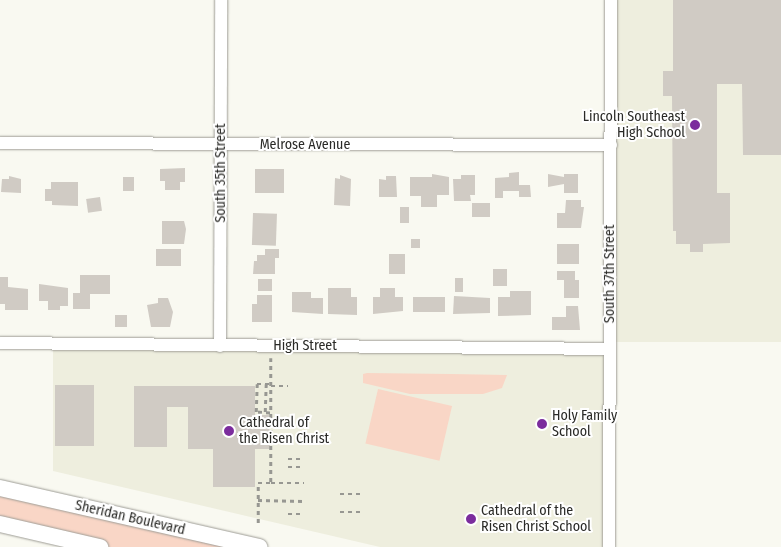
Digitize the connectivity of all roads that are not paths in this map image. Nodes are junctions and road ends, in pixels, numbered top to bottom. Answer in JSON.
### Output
{"nodes":[{"id":1,"x":221,"y":0,"type":"edge"},
{"id":2,"x":611,"y":0,"type":"edge"},
{"id":3,"x":0,"y":143,"type":"edge"},
{"id":4,"x":221,"y":144,"type":"junction"},
{"id":5,"x":610,"y":146,"type":"junction"},
{"id":6,"x":0,"y":343,"type":"edge"},
{"id":7,"x":220,"y":346,"type":"junction"},
{"id":8,"x":609,"y":349,"type":"junction"},
{"id":9,"x":0,"y":488,"type":"edge"},
{"id":10,"x":0,"y":524,"type":"edge"},
{"id":11,"x":221,"y":543,"type":"edge"},
{"id":12,"x":100,"y":547,"type":"edge"},
{"id":13,"x":259,"y":547,"type":"edge"},
{"id":14,"x":609,"y":547,"type":"edge"}],
"edges":[{"from":1,"to":4,"type":"street","name":"South 35th Street"},
{"from":2,"to":5,"type":"street","name":"South 37th Street"},
{"from":3,"to":4,"type":"street","name":"Melrose Avenue"},
{"from":4,"to":5,"type":"street","name":"Melrose Avenue"},
{"from":4,"to":7,"type":"street","name":"South 35th Street"},
{"from":5,"to":8,"type":"street","name":"South 37th Street"},
{"from":6,"to":7,"type":"street","name":"High Street"},
{"from":7,"to":8,"type":"street","name":"High Street"},
{"from":8,"to":14,"type":"street","name":"South 37th Street"},
{"from":9,"to":11,"type":"main road","name":"Sheridan Boulevard"},
{"from":10,"to":12,"type":"main road"},
{"from":11,"to":13,"type":"main road","name":"Sheridan Boulevard"}]}
